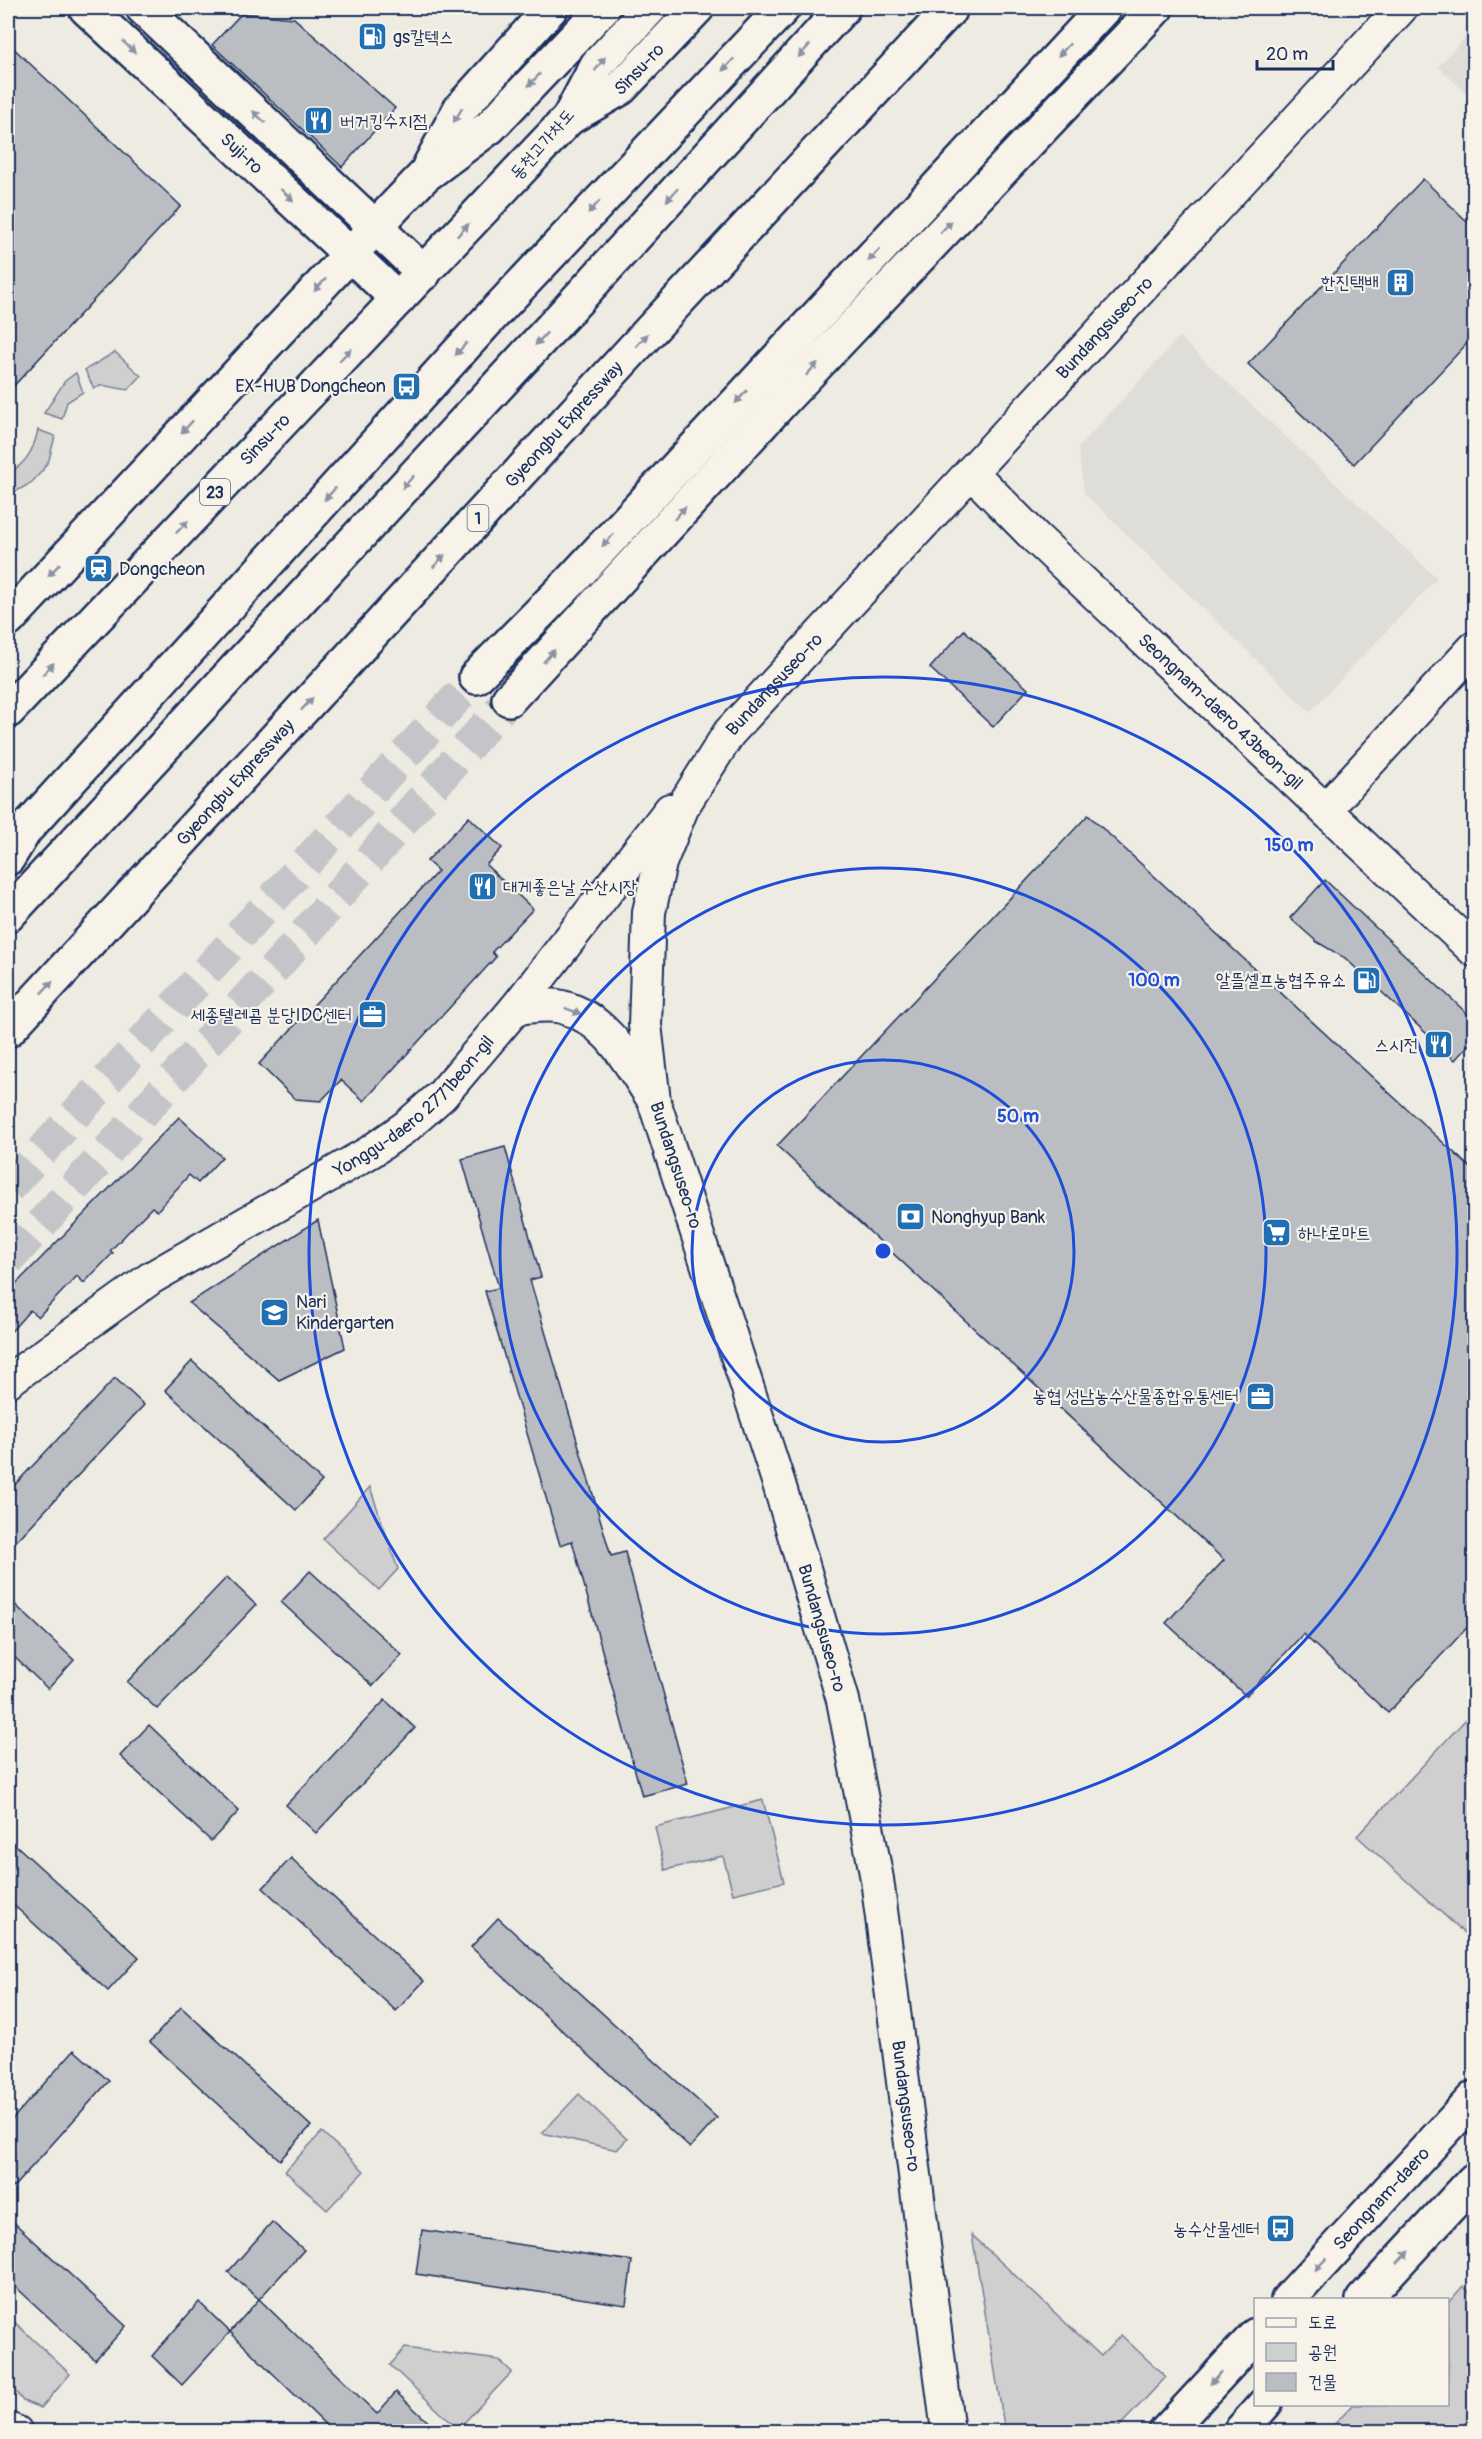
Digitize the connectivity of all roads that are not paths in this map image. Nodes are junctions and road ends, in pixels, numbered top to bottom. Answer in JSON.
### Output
{"nodes":[{"id":1,"x":86,"y":8,"type":"edge"},
{"id":2,"x":143,"y":8,"type":"edge"},
{"id":3,"x":551,"y":8,"type":"edge"},
{"id":4,"x":603,"y":8,"type":"edge"},
{"id":5,"x":650,"y":8,"type":"edge"},
{"id":6,"x":697,"y":8,"type":"edge"},
{"id":7,"x":783,"y":8,"type":"edge"},
{"id":8,"x":843,"y":8,"type":"edge"},
{"id":9,"x":951,"y":8,"type":"edge"},
{"id":10,"x":1104,"y":8,"type":"edge"},
{"id":11,"x":1156,"y":8,"type":"edge"},
{"id":12,"x":1401,"y":8,"type":"edge"},
{"id":13,"x":569,"y":118,"type":"junction"},
{"id":14,"x":424,"y":176,"type":"junction"},
{"id":15,"x":375,"y":227,"type":"junction"},
{"id":16,"x":350,"y":253,"type":"junction"},
{"id":17,"x":424,"y":273,"type":"junction"},
{"id":18,"x":398,"y":299,"type":"junction"},
{"id":19,"x":971,"y":472,"type":"junction"},
{"id":20,"x":8,"y":620,"type":"edge"},
{"id":21,"x":1474,"y":648,"type":"edge"},
{"id":22,"x":477,"y":677,"type":"tunnel mouth"},
{"id":23,"x":509,"y":699,"type":"tunnel mouth"},
{"id":24,"x":8,"y":711,"type":"edge"},
{"id":25,"x":729,"y":733,"type":"junction"},
{"id":26,"x":1326,"y":809,"type":"junction"},
{"id":27,"x":8,"y":858,"type":"edge"},
{"id":28,"x":8,"y":915,"type":"edge"},
{"id":29,"x":1474,"y":950,"type":"edge"},
{"id":30,"x":516,"y":1008,"type":"junction"},
{"id":31,"x":8,"y":1030,"type":"edge"},
{"id":32,"x":654,"y":1101,"type":"junction"},
{"id":33,"x":8,"y":1381,"type":"edge"},
{"id":34,"x":1474,"y":2098,"type":"edge"},
{"id":35,"x":1474,"y":2180,"type":"edge"},
{"id":36,"x":1290,"y":2298,"type":"edge"},
{"id":37,"x":1365,"y":2298,"type":"edge"},
{"id":38,"x":1254,"y":2337,"type":"edge"},
{"id":39,"x":1263,"y":2406,"type":"edge"},
{"id":40,"x":8,"y":2429,"type":"edge"},
{"id":41,"x":16,"y":2432,"type":"edge"},
{"id":42,"x":948,"y":2432,"type":"edge"},
{"id":43,"x":1166,"y":2432,"type":"edge"},
{"id":44,"x":1240,"y":2432,"type":"edge"}],
"edges":[{"from":1,"to":16,"type":"main road","name":"Suji-ro","one_way":true},
{"from":15,"to":2,"type":"main road","name":"Suji-ro","one_way":true},
{"from":3,"to":14,"type":"main road","one_way":true},
{"from":4,"to":14,"type":"main road","one_way":true},
{"from":13,"to":5,"type":"main road","name":"동천고가차도","number":"23","one_way":true},
{"from":6,"to":13,"type":"main road","name":"Sinsu-ro"},
{"from":7,"to":27,"type":"main road","one_way":true},
{"from":8,"to":28,"type":"main road","one_way":true},
{"from":31,"to":9,"type":"main road","name":"Gyeongbu Expressway","number":"1","one_way":true},
{"from":10,"to":22,"type":"main road","one_way":true},
{"from":23,"to":11,"type":"main road","one_way":true},
{"from":12,"to":19,"type":"street","name":"Bundangsuseo-ro"},
{"from":17,"to":13,"type":"main road","name":"동천고가차도","number":"23","one_way":true},
{"from":14,"to":15,"type":"main road"},
{"from":15,"to":16,"type":"main road"},
{"from":15,"to":17,"type":"main road","name":"Suji-ro"},
{"from":16,"to":18,"type":"main road","name":"Suji-ro"},
{"from":16,"to":20,"type":"main road","one_way":true},
{"from":17,"to":18,"type":"main road","name":"Sinsu-ro","number":"23"},
{"from":24,"to":18,"type":"main road","name":"Sinsu-ro","number":"23","one_way":true},
{"from":19,"to":25,"type":"street","name":"Bundangsuseo-ro"},
{"from":19,"to":26,"type":"street","name":"Seongnam-daero 43beon-gil"},
{"from":21,"to":26,"type":"street"},
{"from":25,"to":30,"type":"street","name":"Yonggu-daero 2771beon-gil"},
{"from":25,"to":32,"type":"street","name":"Bundangsuseo-ro"},
{"from":26,"to":29,"type":"street","name":"Seongnam-daero 43beon-gil"},
{"from":30,"to":32,"type":"street","one_way":true},
{"from":30,"to":33,"type":"street","name":"Yonggu-daero 2771beon-gil"},
{"from":32,"to":42,"type":"street","name":"Bundangsuseo-ro"},
{"from":34,"to":36,"type":"main road","name":"Seongnam-daero","one_way":true},
{"from":37,"to":35,"type":"main road","one_way":true},
{"from":38,"to":43,"type":"main road","one_way":true},
{"from":39,"to":44,"type":"main road"},
{"from":40,"to":41,"type":"street"}]}
